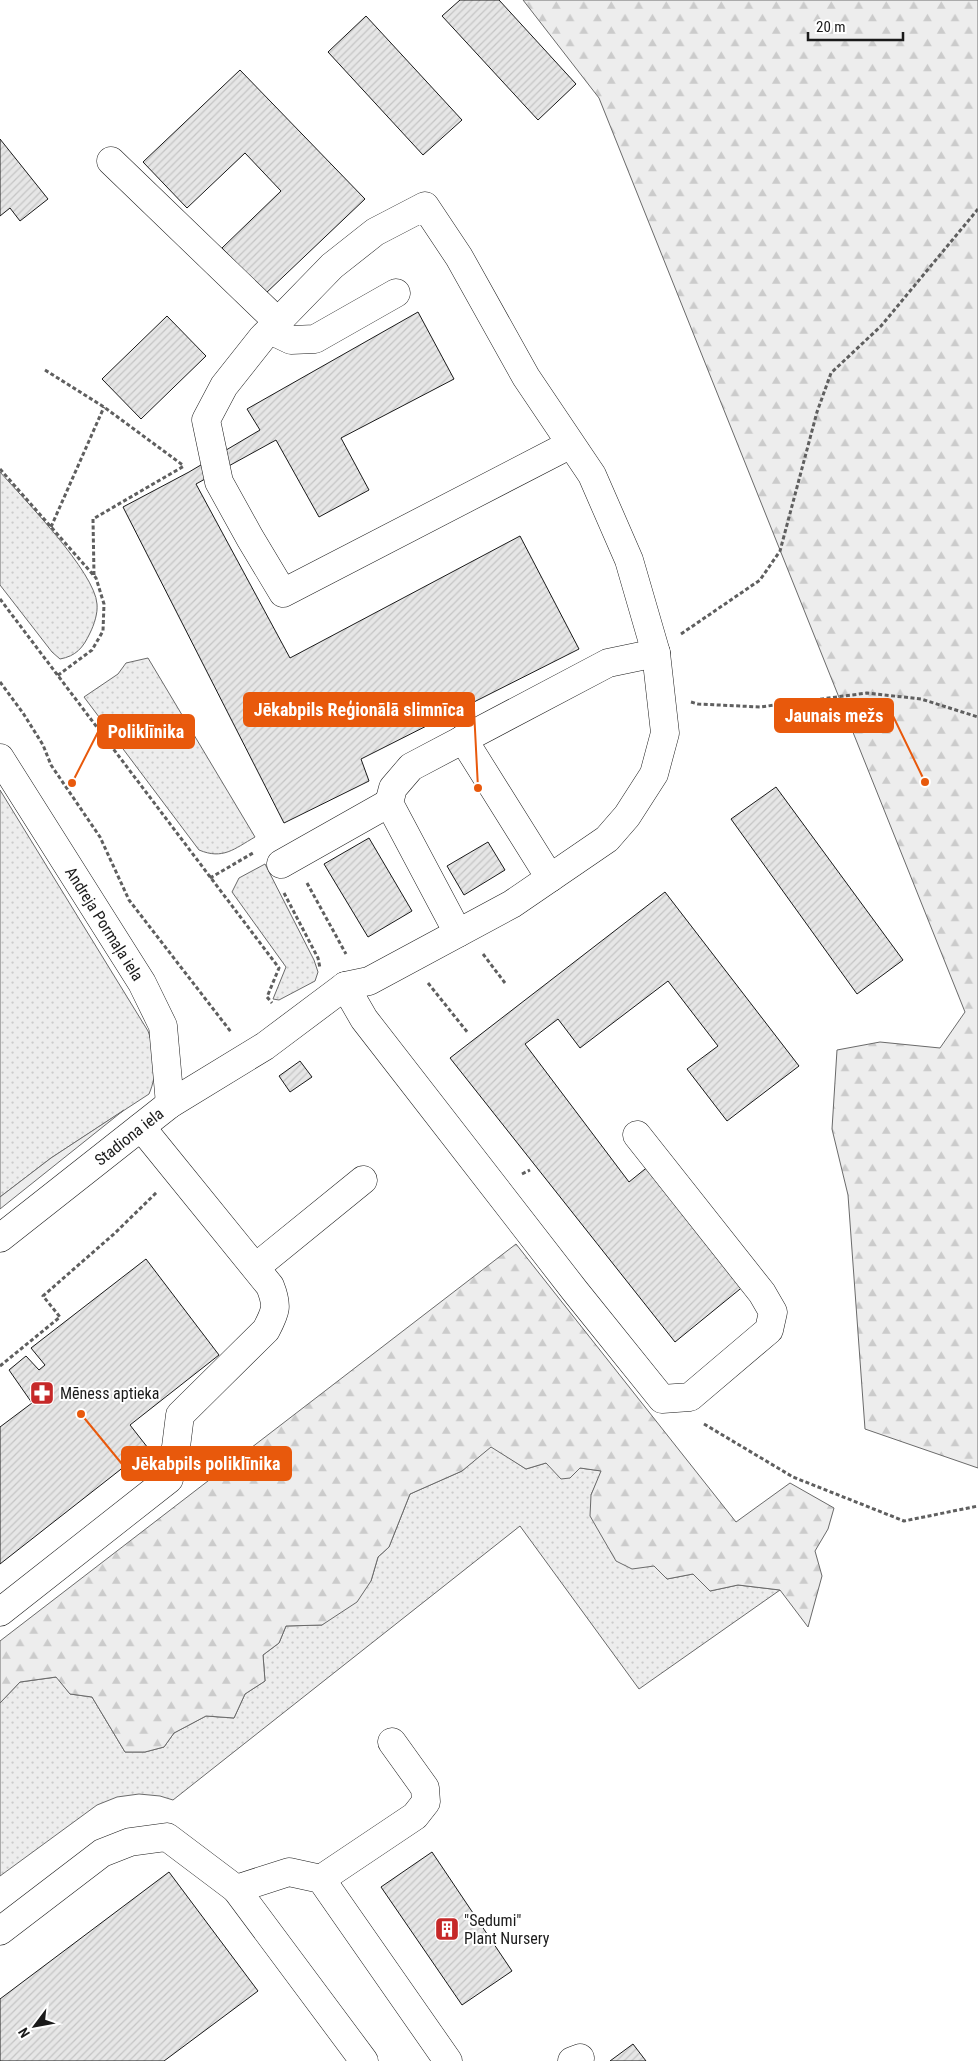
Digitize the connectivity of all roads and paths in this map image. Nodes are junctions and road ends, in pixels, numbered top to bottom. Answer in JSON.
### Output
{"nodes":[{"id":1,"x":111,"y":161,"type":"dead end"},
{"id":2,"x":978,"y":209,"type":"edge"},
{"id":3,"x":396,"y":293,"type":"dead end"},
{"id":4,"x":274,"y":326,"type":"junction"},
{"id":5,"x":45,"y":370,"type":"dead end"},
{"id":6,"x":104,"y":406,"type":"junction"},
{"id":7,"x":571,"y":444,"type":"junction"},
{"id":8,"x":213,"y":456,"type":"junction"},
{"id":9,"x":184,"y":466,"type":"junction"},
{"id":10,"x":0,"y":469,"type":"edge"},
{"id":11,"x":51,"y":526,"type":"junction"},
{"id":12,"x":94,"y":574,"type":"junction"},
{"id":13,"x":0,"y":599,"type":"edge"},
{"id":14,"x":656,"y":653,"type":"junction"},
{"id":15,"x":57,"y":676,"type":"junction"},
{"id":16,"x":0,"y":682,"type":"edge"},
{"id":17,"x":660,"y":691,"type":"junction"},
{"id":18,"x":978,"y":717,"type":"edge"},
{"id":19,"x":463,"y":739,"type":"junction"},
{"id":20,"x":0,"y":758,"type":"edge"},
{"id":21,"x":389,"y":803,"type":"junction"},
{"id":22,"x":281,"y":864,"type":"dead end"},
{"id":23,"x":550,"y":878,"type":"junction"},
{"id":24,"x":283,"y":891,"type":"dead end"},
{"id":25,"x":458,"y":933,"type":"junction"},
{"id":26,"x":409,"y":959,"type":"junction"},
{"id":27,"x":333,"y":980,"type":"junction"},
{"id":28,"x":274,"y":1005,"type":"dead end"},
{"id":29,"x":468,"y":1033,"type":"dead end"},
{"id":30,"x":257,"y":1051,"type":"junction"},
{"id":31,"x":170,"y":1104,"type":"junction"},
{"id":32,"x":141,"y":1127,"type":"junction"},
{"id":33,"x":636,"y":1135,"type":"dead end"},
{"id":34,"x":173,"y":1168,"type":"junction"},
{"id":35,"x":363,"y":1180,"type":"dead end"},
{"id":36,"x":0,"y":1238,"type":"edge"},
{"id":37,"x":256,"y":1267,"type":"junction"},
{"id":38,"x":0,"y":1366,"type":"edge"},
{"id":39,"x":703,"y":1424,"type":"dead end"},
{"id":40,"x":978,"y":1506,"type":"edge"},
{"id":41,"x":0,"y":1612,"type":"edge"},
{"id":42,"x":392,"y":1742,"type":"dead end"},
{"id":43,"x":321,"y":1879,"type":"junction"},
{"id":44,"x":236,"y":1889,"type":"junction"},
{"id":45,"x":0,"y":1931,"type":"edge"},
{"id":46,"x":364,"y":2061,"type":"edge"},
{"id":47,"x":448,"y":2061,"type":"edge"}],
"edges":[{"from":1,"to":4,"type":"street"},
{"from":2,"to":14,"type":"path"},
{"from":3,"to":4,"type":"street"},
{"from":4,"to":7,"type":"street"},
{"from":4,"to":8,"type":"street"},
{"from":5,"to":6,"type":"path"},
{"from":6,"to":9,"type":"path"},
{"from":6,"to":11,"type":"path"},
{"from":7,"to":8,"type":"street"},
{"from":7,"to":14,"type":"street"},
{"from":8,"to":9,"type":"path"},
{"from":9,"to":12,"type":"path"},
{"from":10,"to":11,"type":"path"},
{"from":11,"to":12,"type":"path"},
{"from":12,"to":15,"type":"path"},
{"from":13,"to":15,"type":"path"},
{"from":14,"to":17,"type":"street"},
{"from":14,"to":19,"type":"street"},
{"from":15,"to":28,"type":"path"},
{"from":16,"to":30,"type":"path"},
{"from":17,"to":18,"type":"path"},
{"from":17,"to":23,"type":"street"},
{"from":19,"to":21,"type":"street"},
{"from":19,"to":23,"type":"street"},
{"from":20,"to":31,"type":"street","name":"Andreja Pormaļa iela"},
{"from":21,"to":22,"type":"street"},
{"from":21,"to":25,"type":"street"},
{"from":23,"to":25,"type":"street"},
{"from":24,"to":27,"type":"path"},
{"from":25,"to":26,"type":"street"},
{"from":26,"to":27,"type":"street"},
{"from":26,"to":29,"type":"path"},
{"from":27,"to":30,"type":"street","name":"Stadiona iela"},
{"from":27,"to":33,"type":"street"},
{"from":30,"to":31,"type":"street","name":"Stadiona iela"},
{"from":31,"to":32,"type":"street","name":"Stadiona iela"},
{"from":32,"to":34,"type":"street"},
{"from":32,"to":36,"type":"street","name":"Stadiona iela"},
{"from":34,"to":37,"type":"street"},
{"from":34,"to":38,"type":"path"},
{"from":35,"to":37,"type":"street"},
{"from":37,"to":41,"type":"street"},
{"from":39,"to":40,"type":"path"},
{"from":42,"to":43,"type":"street"},
{"from":43,"to":44,"type":"street"},
{"from":43,"to":47,"type":"street"},
{"from":44,"to":45,"type":"street"},
{"from":44,"to":46,"type":"street"}]}
